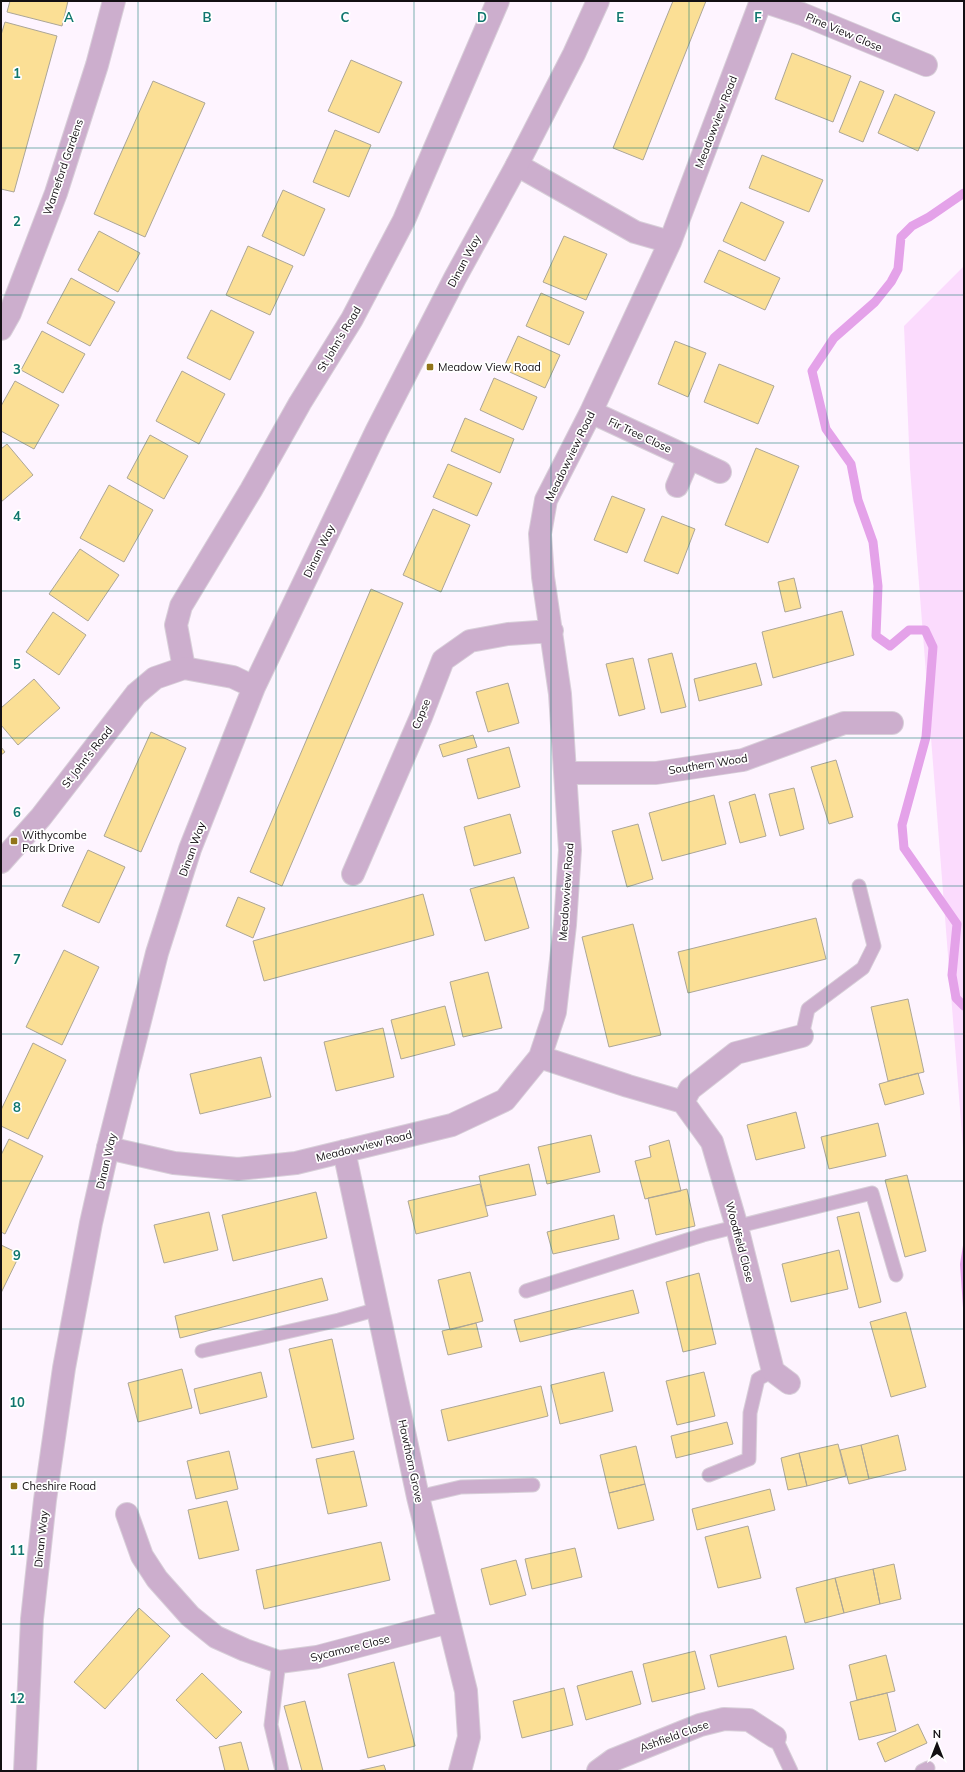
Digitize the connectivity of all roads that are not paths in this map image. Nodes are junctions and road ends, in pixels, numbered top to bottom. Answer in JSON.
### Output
{"nodes":[{"id":1,"x":114,"y":1,"type":"edge"},
{"id":2,"x":498,"y":1,"type":"edge"},
{"id":3,"x":598,"y":1,"type":"edge"},
{"id":4,"x":762,"y":1,"type":"edge"},
{"id":5,"x":926,"y":64,"type":"dead end"},
{"id":6,"x":517,"y":165,"type":"junction"},
{"id":7,"x":670,"y":242,"type":"junction"},
{"id":8,"x":1,"y":329,"type":"edge"},
{"id":9,"x":591,"y":412,"type":"junction"},
{"id":10,"x":689,"y":458,"type":"junction"},
{"id":11,"x":720,"y":472,"type":"dead end"},
{"id":12,"x":677,"y":486,"type":"dead end"},
{"id":13,"x":552,"y":631,"type":"junction"},
{"id":14,"x":184,"y":668,"type":"junction"},
{"id":15,"x":254,"y":687,"type":"junction"},
{"id":16,"x":892,"y":723,"type":"dead end"},
{"id":17,"x":566,"y":773,"type":"junction"},
{"id":18,"x":1,"y":862,"type":"edge"},
{"id":19,"x":353,"y":874,"type":"dead end"},
{"id":20,"x":859,"y":886,"type":"dead end"},
{"id":21,"x":802,"y":1036,"type":"joint"},
{"id":22,"x":540,"y":1057,"type":"junction"},
{"id":23,"x":683,"y":1102,"type":"junction"},
{"id":24,"x":108,"y":1148,"type":"junction"},
{"id":25,"x":344,"y":1151,"type":"junction"},
{"id":26,"x":737,"y":1227,"type":"junction"},
{"id":27,"x":896,"y":1275,"type":"dead end"},
{"id":28,"x":526,"y":1291,"type":"dead end"},
{"id":29,"x":378,"y":1309,"type":"junction"},
{"id":30,"x":202,"y":1351,"type":"dead end"},
{"id":31,"x":781,"y":1377,"type":"joint"},
{"id":32,"x":709,"y":1475,"type":"dead end"},
{"id":33,"x":533,"y":1485,"type":"dead end"},
{"id":34,"x":418,"y":1497,"type":"junction"},
{"id":35,"x":127,"y":1514,"type":"dead end"},
{"id":36,"x":449,"y":1622,"type":"junction"},
{"id":37,"x":279,"y":1662,"type":"junction"},
{"id":38,"x":775,"y":1737,"type":"joint"},
{"id":39,"x":25,"y":1771,"type":"edge"},
{"id":40,"x":282,"y":1771,"type":"edge"},
{"id":41,"x":460,"y":1771,"type":"edge"},
{"id":42,"x":598,"y":1771,"type":"edge"},
{"id":43,"x":791,"y":1771,"type":"edge"}],
"edges":[{"from":1,"to":8,"type":"street","name":"Warneford Gardens"},
{"from":2,"to":14,"type":"street","name":"St John's Road"},
{"from":3,"to":6,"type":"street","name":"Dinan Way"},
{"from":4,"to":5,"type":"street","name":"Pine View Close"},
{"from":4,"to":7,"type":"street","name":"Meadowview Road"},
{"from":6,"to":7,"type":"street"},
{"from":6,"to":15,"type":"street","name":"Dinan Way"},
{"from":7,"to":9,"type":"street","name":"Meadowview Road"},
{"from":9,"to":10,"type":"street","name":"Fir Tree Close"},
{"from":9,"to":13,"type":"street","name":"Meadowview Road"},
{"from":10,"to":11,"type":"street","name":"Fir Tree Close"},
{"from":10,"to":12,"type":"street"},
{"from":13,"to":17,"type":"street","name":"Meadowview Road"},
{"from":13,"to":19,"type":"street","name":"Copse"},
{"from":14,"to":15,"type":"street","name":"St John's Road"},
{"from":14,"to":18,"type":"street","name":"St John's Road"},
{"from":15,"to":24,"type":"street","name":"Dinan Way"},
{"from":16,"to":17,"type":"street","name":"Southern Wood"},
{"from":17,"to":22,"type":"street","name":"Meadowview Road"},
{"from":20,"to":21,"type":"lane"},
{"from":21,"to":23,"type":"street"},
{"from":22,"to":23,"type":"street"},
{"from":22,"to":25,"type":"street","name":"Meadowview Road"},
{"from":23,"to":26,"type":"street","name":"Woodfield Close"},
{"from":24,"to":25,"type":"street","name":"Meadowview Road"},
{"from":24,"to":39,"type":"street","name":"Dinan Way"},
{"from":25,"to":29,"type":"street","name":"Hawthorn Grove"},
{"from":26,"to":27,"type":"lane"},
{"from":26,"to":28,"type":"lane"},
{"from":26,"to":31,"type":"street","name":"Woodfield Close"},
{"from":29,"to":30,"type":"lane"},
{"from":29,"to":34,"type":"street","name":"Hawthorn Grove"},
{"from":31,"to":32,"type":"lane"},
{"from":33,"to":34,"type":"lane"},
{"from":34,"to":36,"type":"street","name":"Hawthorn Grove"},
{"from":35,"to":37,"type":"street","name":"Sycamore Close"},
{"from":36,"to":37,"type":"street","name":"Sycamore Close"},
{"from":36,"to":41,"type":"street","name":"Hawthorn Grove"},
{"from":37,"to":40,"type":"lane"},
{"from":38,"to":42,"type":"street","name":"Ashfield Close"},
{"from":38,"to":43,"type":"lane"}]}
